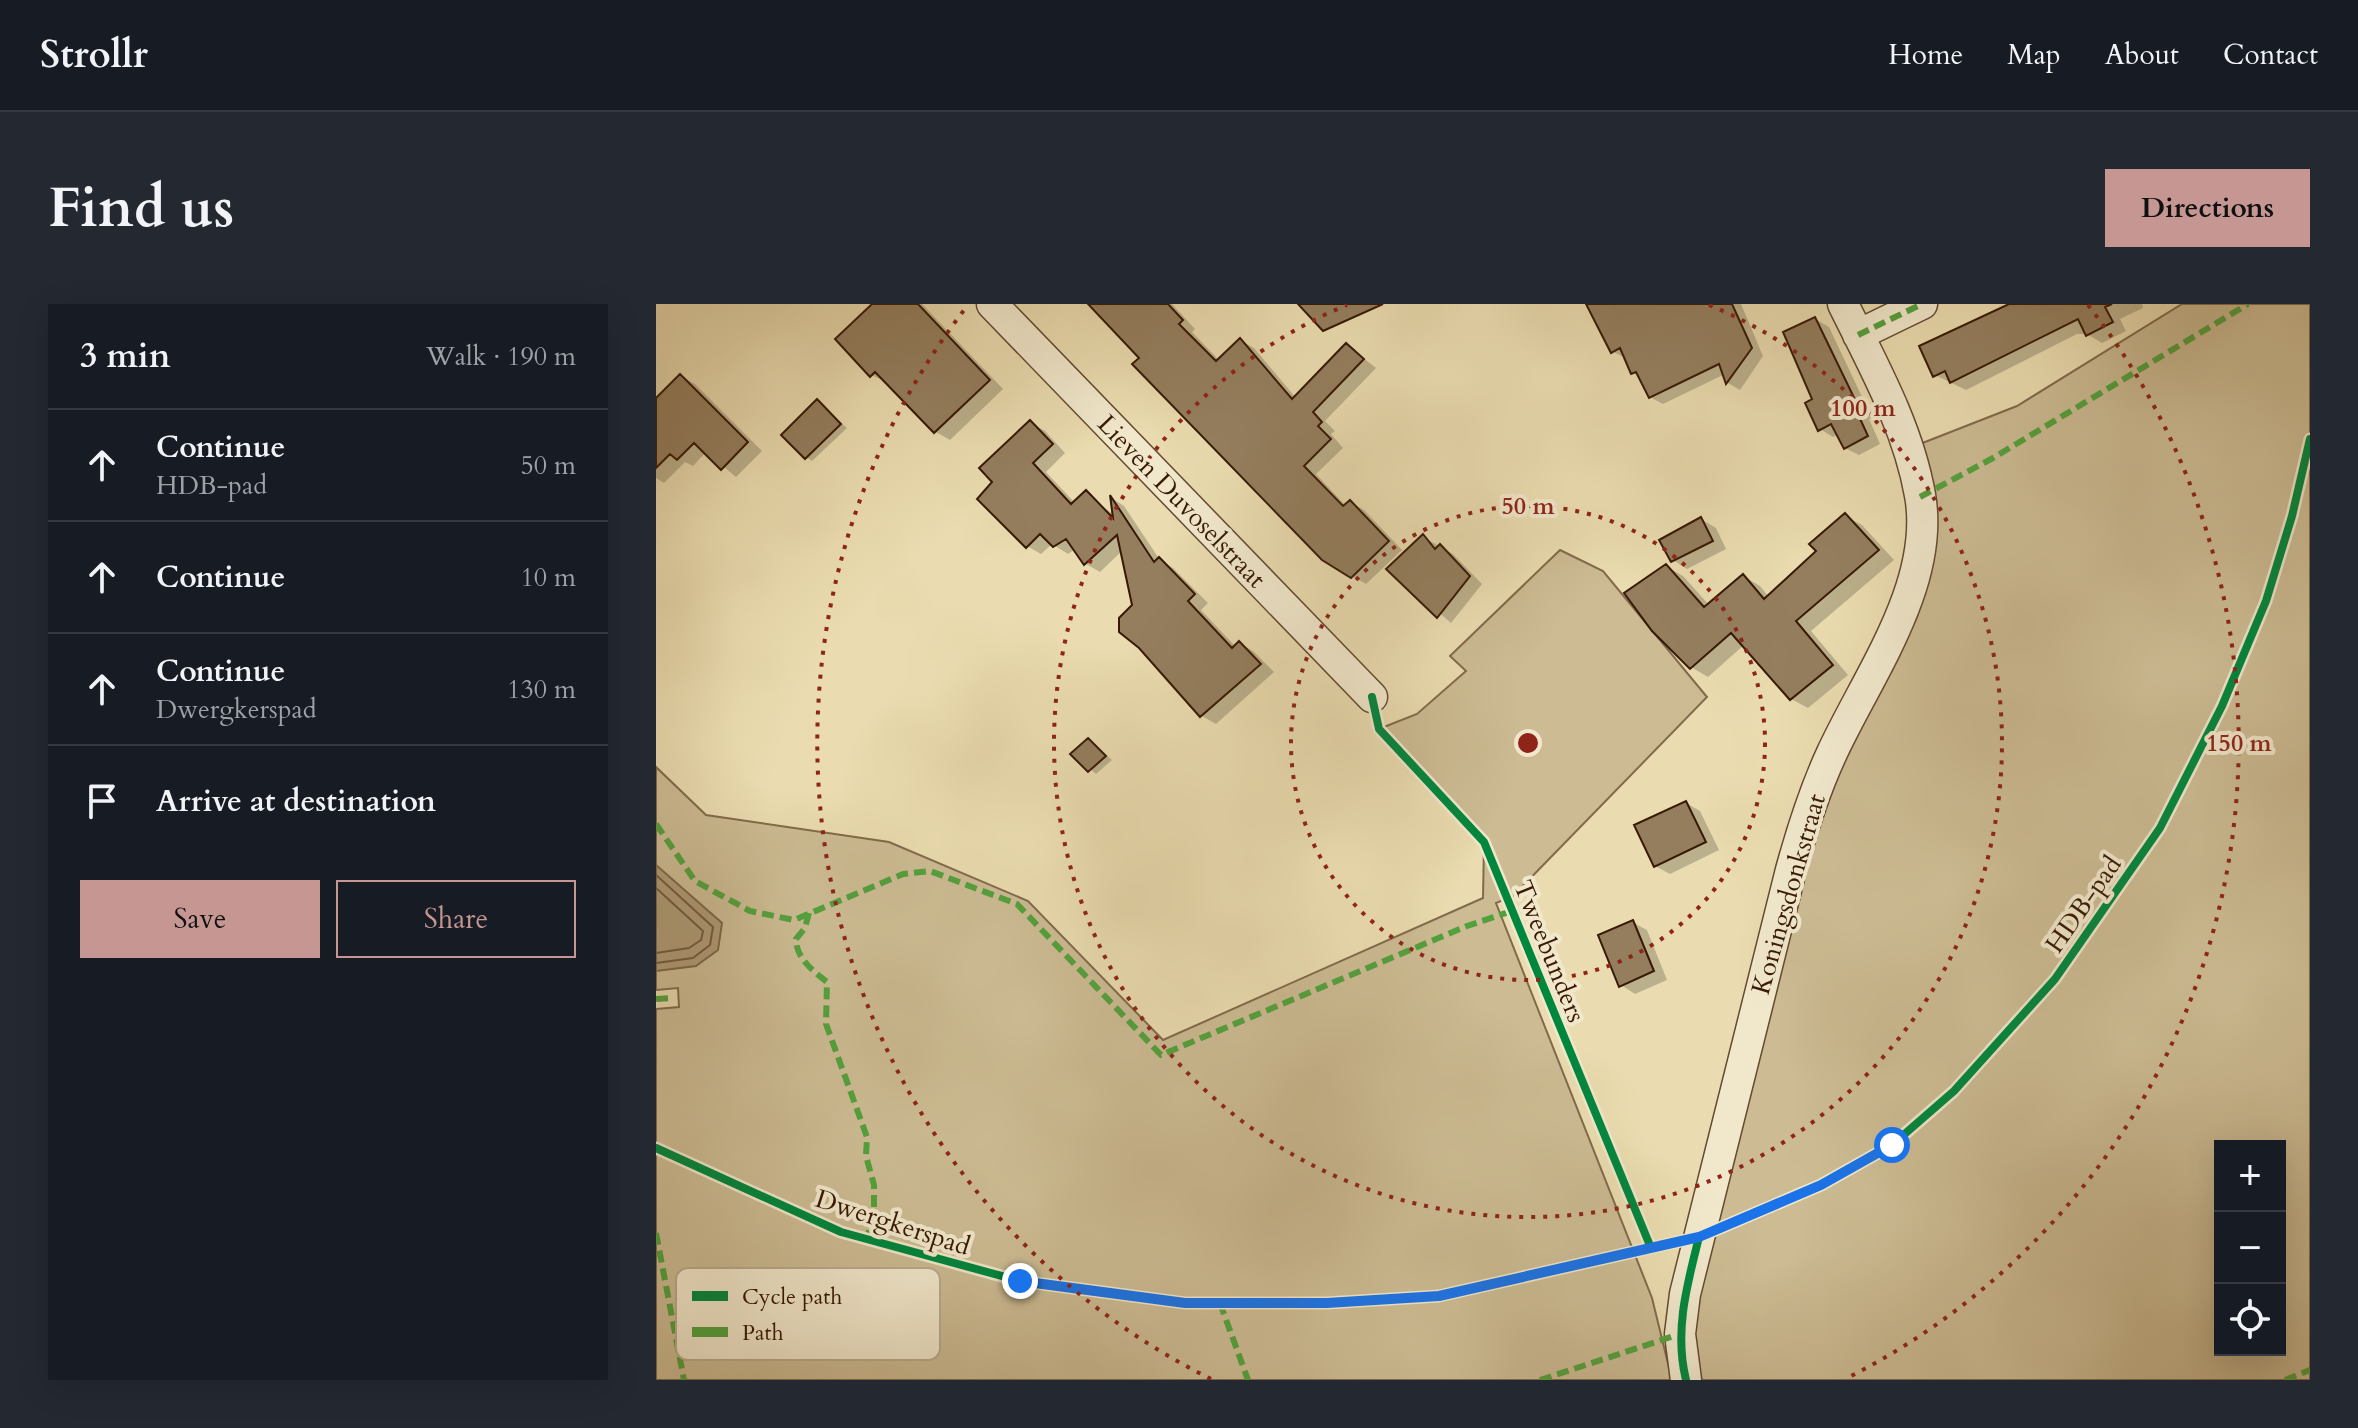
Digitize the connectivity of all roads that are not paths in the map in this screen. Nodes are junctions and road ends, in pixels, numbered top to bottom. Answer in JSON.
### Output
{"nodes":[{"id":1,"x":992,"y":304,"type":"edge"},
{"id":2,"x":1843,"y":304,"type":"edge"},
{"id":3,"x":1922,"y":304,"type":"edge"},
{"id":4,"x":1858,"y":335,"type":"junction"},
{"id":5,"x":1372,"y":697,"type":"dead end"},
{"id":6,"x":1686,"y":1380,"type":"edge"}],
"edges":[{"from":1,"to":5,"type":"street","name":"Lieven Duvoselstraat"},
{"from":2,"to":4,"type":"street","name":"Koningsdonkstraat"},
{"from":3,"to":4,"type":"street"},
{"from":4,"to":6,"type":"street","name":"Koningsdonkstraat"}]}
